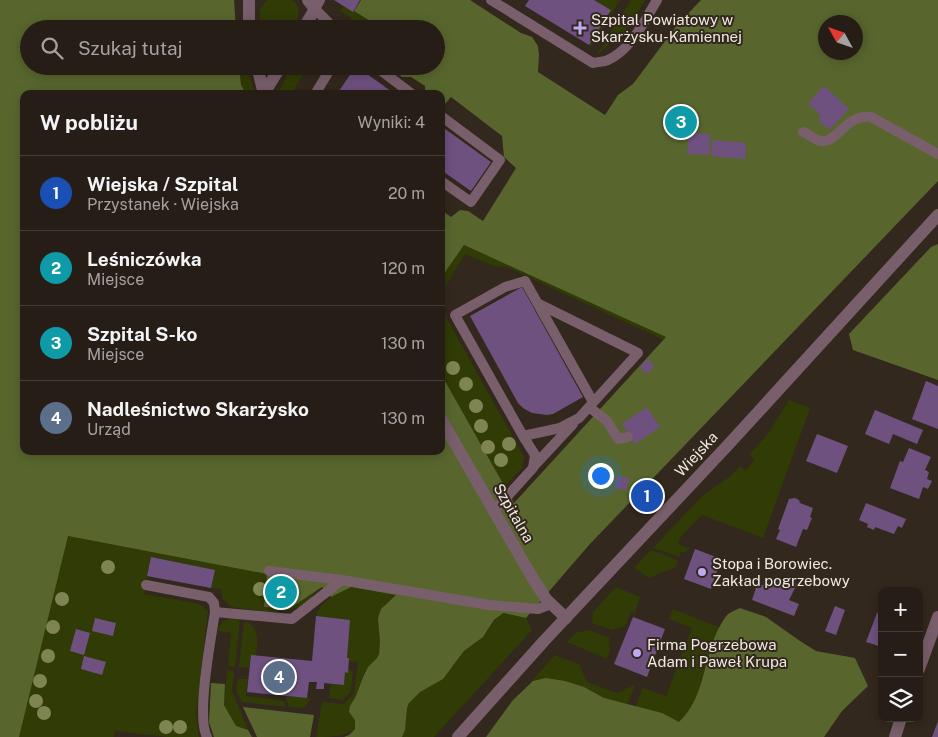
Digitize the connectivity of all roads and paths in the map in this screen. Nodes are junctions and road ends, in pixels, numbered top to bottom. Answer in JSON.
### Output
{"nodes":[{"id":1,"x":249,"y":0,"type":"edge"},
{"id":2,"x":657,"y":0,"type":"edge"},
{"id":3,"x":495,"y":1,"type":"edge"},
{"id":4,"x":314,"y":3,"type":"edge"},
{"id":5,"x":249,"y":20,"type":"edge"},
{"id":6,"x":307,"y":20,"type":"edge"},
{"id":7,"x":328,"y":20,"type":"edge"},
{"id":8,"x":259,"y":75,"type":"edge"},
{"id":9,"x":275,"y":75,"type":"edge"},
{"id":10,"x":327,"y":75,"type":"edge"},
{"id":11,"x":387,"y":75,"type":"edge"},
{"id":12,"x":263,"y":90,"type":"edge"},
{"id":13,"x":266,"y":90,"type":"edge"},
{"id":14,"x":320,"y":90,"type":"edge"},
{"id":15,"x":407,"y":90,"type":"edge"},
{"id":16,"x":445,"y":119,"type":"edge"},
{"id":17,"x":803,"y":132,"type":"dead end"},
{"id":18,"x":938,"y":154,"type":"edge"},
{"id":19,"x":445,"y":184,"type":"edge"},
{"id":20,"x":938,"y":215,"type":"edge"},
{"id":21,"x":537,"y":302,"type":"junction"},
{"id":22,"x":591,"y":404,"type":"junction"},
{"id":23,"x":579,"y":418,"type":"junction"},
{"id":24,"x":445,"y":427,"type":"edge"},
{"id":25,"x":523,"y":436,"type":"junction"},
{"id":26,"x":628,"y":436,"type":"dead end"},
{"id":27,"x":533,"y":468,"type":"junction"},
{"id":28,"x":494,"y":510,"type":"junction"},
{"id":29,"x":269,"y":571,"type":"dead end"},
{"id":30,"x":342,"y":580,"type":"junction"},
{"id":31,"x":146,"y":585,"type":"dead end"},
{"id":32,"x":551,"y":604,"type":"junction"},
{"id":33,"x":215,"y":612,"type":"junction"},
{"id":34,"x":938,"y":617,"type":"edge"},
{"id":35,"x":566,"y":618,"type":"junction"},
{"id":36,"x":923,"y":657,"type":"edge"},
{"id":37,"x":900,"y":722,"type":"edge"},
{"id":38,"x":207,"y":737,"type":"edge"},
{"id":39,"x":458,"y":737,"type":"edge"},
{"id":40,"x":894,"y":737,"type":"edge"}],
"edges":[{"from":1,"to":5,"type":"street"},
{"from":2,"to":3,"type":"lane"},
{"from":4,"to":6,"type":"street"},
{"from":4,"to":7,"type":"lane"},
{"from":8,"to":12,"type":"street"},
{"from":9,"to":13,"type":"street"},
{"from":10,"to":14,"type":"lane"},
{"from":11,"to":15,"type":"lane"},
{"from":16,"to":19,"type":"lane"},
{"from":17,"to":18,"type":"lane"},
{"from":20,"to":35,"type":"street","name":"Wiejska"},
{"from":21,"to":22,"type":"lane"},
{"from":21,"to":22,"type":"lane"},
{"from":21,"to":25,"type":"lane"},
{"from":22,"to":23,"type":"lane"},
{"from":22,"to":26,"type":"lane"},
{"from":23,"to":25,"type":"lane"},
{"from":23,"to":27,"type":"lane"},
{"from":24,"to":28,"type":"street","name":"Szpitalna"},
{"from":25,"to":27,"type":"lane"},
{"from":27,"to":28,"type":"lane"},
{"from":28,"to":32,"type":"street","name":"Szpitalna"},
{"from":29,"to":30,"type":"lane"},
{"from":30,"to":32,"type":"lane"},
{"from":30,"to":33,"type":"lane"},
{"from":31,"to":33,"type":"lane"},
{"from":32,"to":35,"type":"street","name":"Szpitalna"},
{"from":33,"to":38,"type":"lane"},
{"from":34,"to":36,"type":"street"},
{"from":35,"to":39,"type":"street","name":"Wiejska"},
{"from":37,"to":40,"type":"street"}]}
